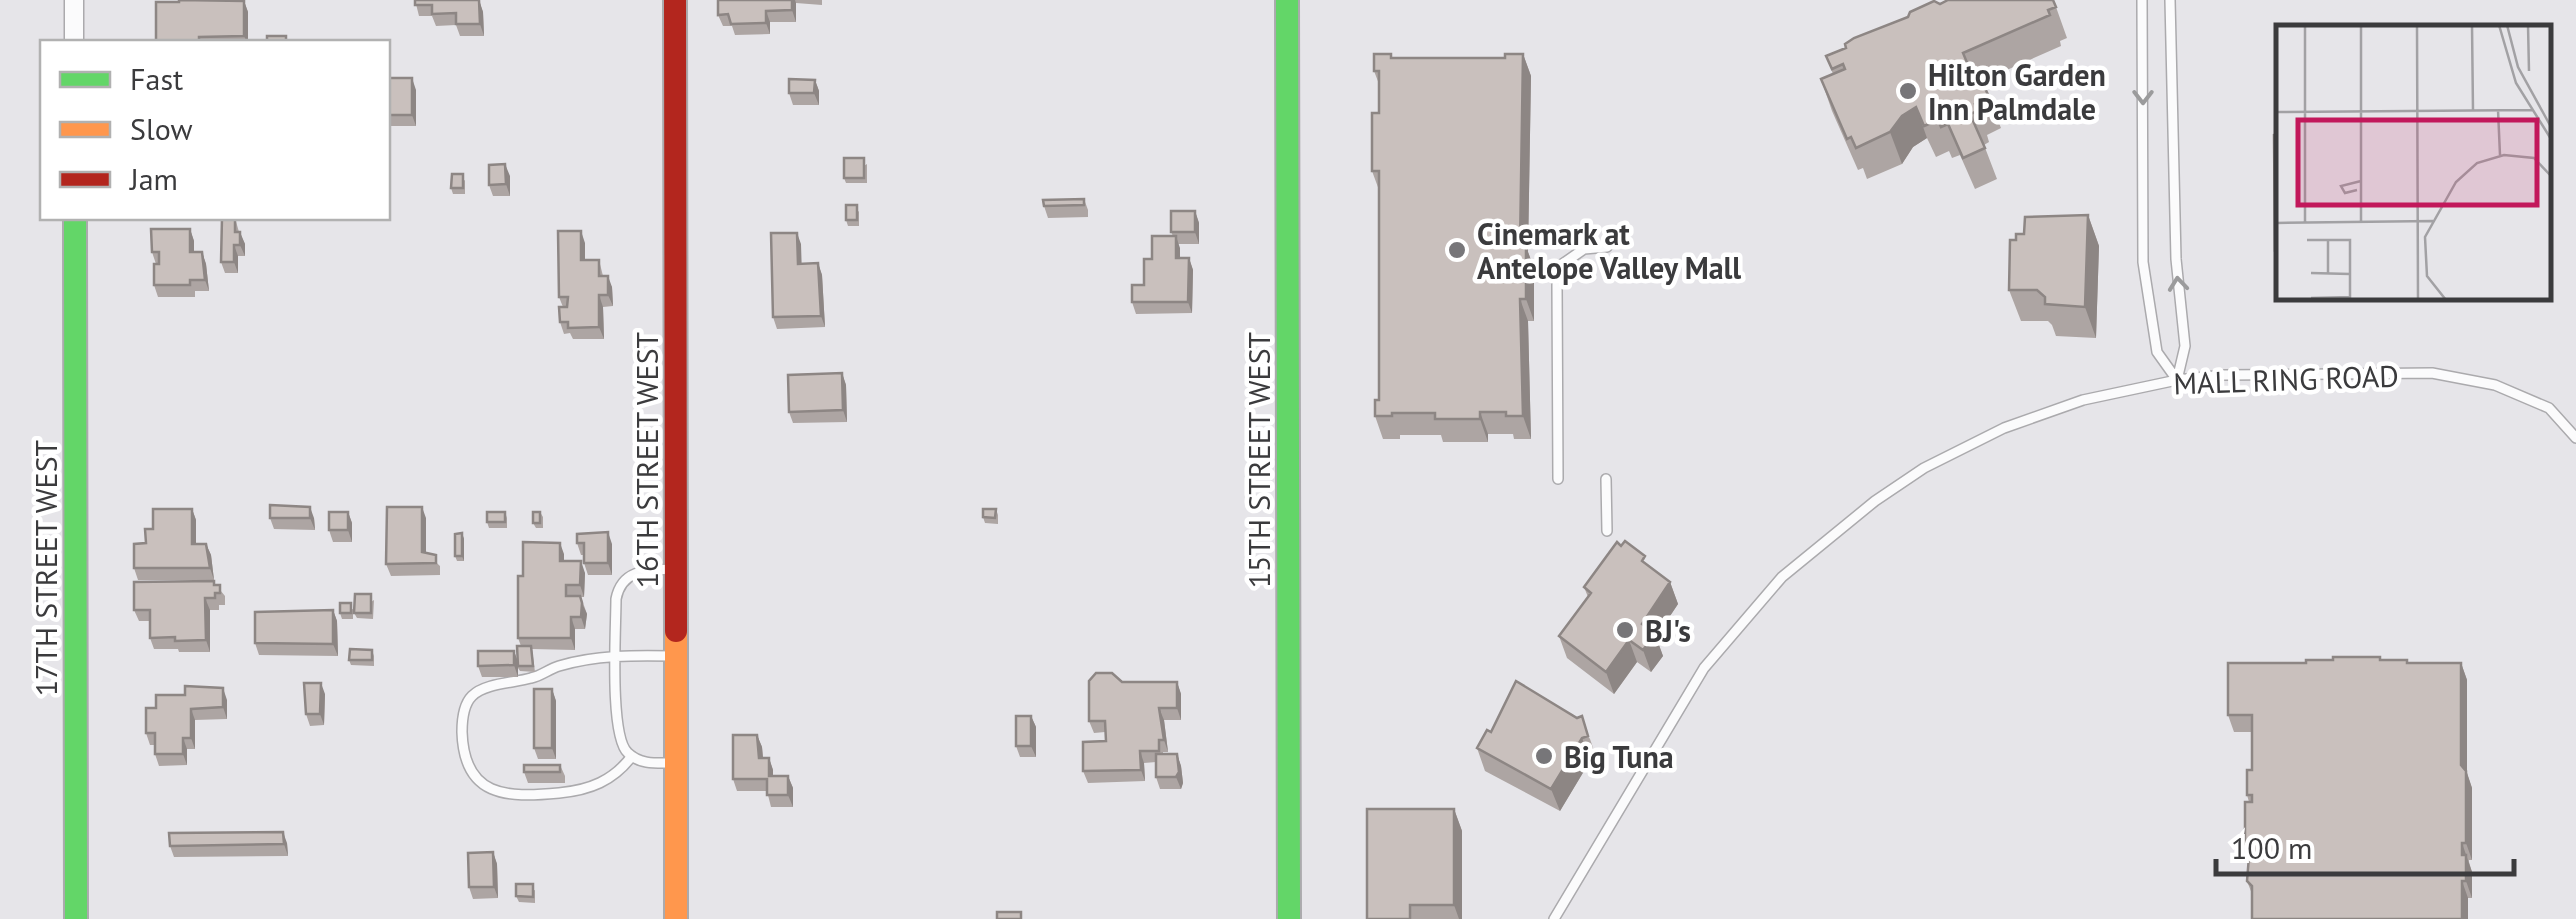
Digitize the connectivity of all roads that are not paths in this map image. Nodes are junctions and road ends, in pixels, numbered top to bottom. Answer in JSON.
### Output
{"nodes":[{"id":1,"x":74,"y":0,"type":"edge"},
{"id":2,"x":675,"y":0,"type":"edge"},
{"id":3,"x":1287,"y":0,"type":"edge"},
{"id":4,"x":2142,"y":0,"type":"edge"},
{"id":5,"x":2170,"y":0,"type":"edge"},
{"id":6,"x":74,"y":40,"type":"edge"},
{"id":7,"x":75,"y":220,"type":"edge"},
{"id":8,"x":1608,"y":247,"type":"dead end"},
{"id":9,"x":2177,"y":380,"type":"junction"},
{"id":10,"x":2576,"y":438,"type":"edge"},
{"id":11,"x":1558,"y":480,"type":"dead end"},
{"id":12,"x":1606,"y":480,"type":"dead end"},
{"id":13,"x":1607,"y":531,"type":"dead end"},
{"id":14,"x":676,"y":569,"type":"junction"},
{"id":15,"x":616,"y":656,"type":"junction"},
{"id":16,"x":676,"y":656,"type":"junction"},
{"id":17,"x":632,"y":756,"type":"junction"},
{"id":18,"x":676,"y":763,"type":"junction"},
{"id":19,"x":76,"y":919,"type":"edge"},
{"id":20,"x":676,"y":919,"type":"edge"},
{"id":21,"x":1289,"y":919,"type":"edge"},
{"id":22,"x":1554,"y":919,"type":"edge"}],
"edges":[{"from":1,"to":6,"type":"street"},
{"from":2,"to":14,"type":"street","name":"16TH STREET WEST"},
{"from":3,"to":21,"type":"street","name":"15TH STREET WEST"},
{"from":4,"to":9,"type":"lane","one_way":true},
{"from":9,"to":5,"type":"lane","one_way":true},
{"from":7,"to":19,"type":"street","name":"17TH STREET WEST"},
{"from":8,"to":11,"type":"lane"},
{"from":9,"to":10,"type":"lane","name":"MALL RING ROAD"},
{"from":9,"to":22,"type":"lane","name":"MALL RING ROAD"},
{"from":12,"to":13,"type":"lane"},
{"from":14,"to":15,"type":"lane"},
{"from":14,"to":16,"type":"street","name":"16TH STREET WEST"},
{"from":15,"to":16,"type":"lane"},
{"from":15,"to":17,"type":"lane"},
{"from":15,"to":17,"type":"lane"},
{"from":16,"to":18,"type":"street","name":"16TH STREET WEST"},
{"from":17,"to":18,"type":"lane"},
{"from":18,"to":20,"type":"street","name":"16TH STREET WEST"}]}
